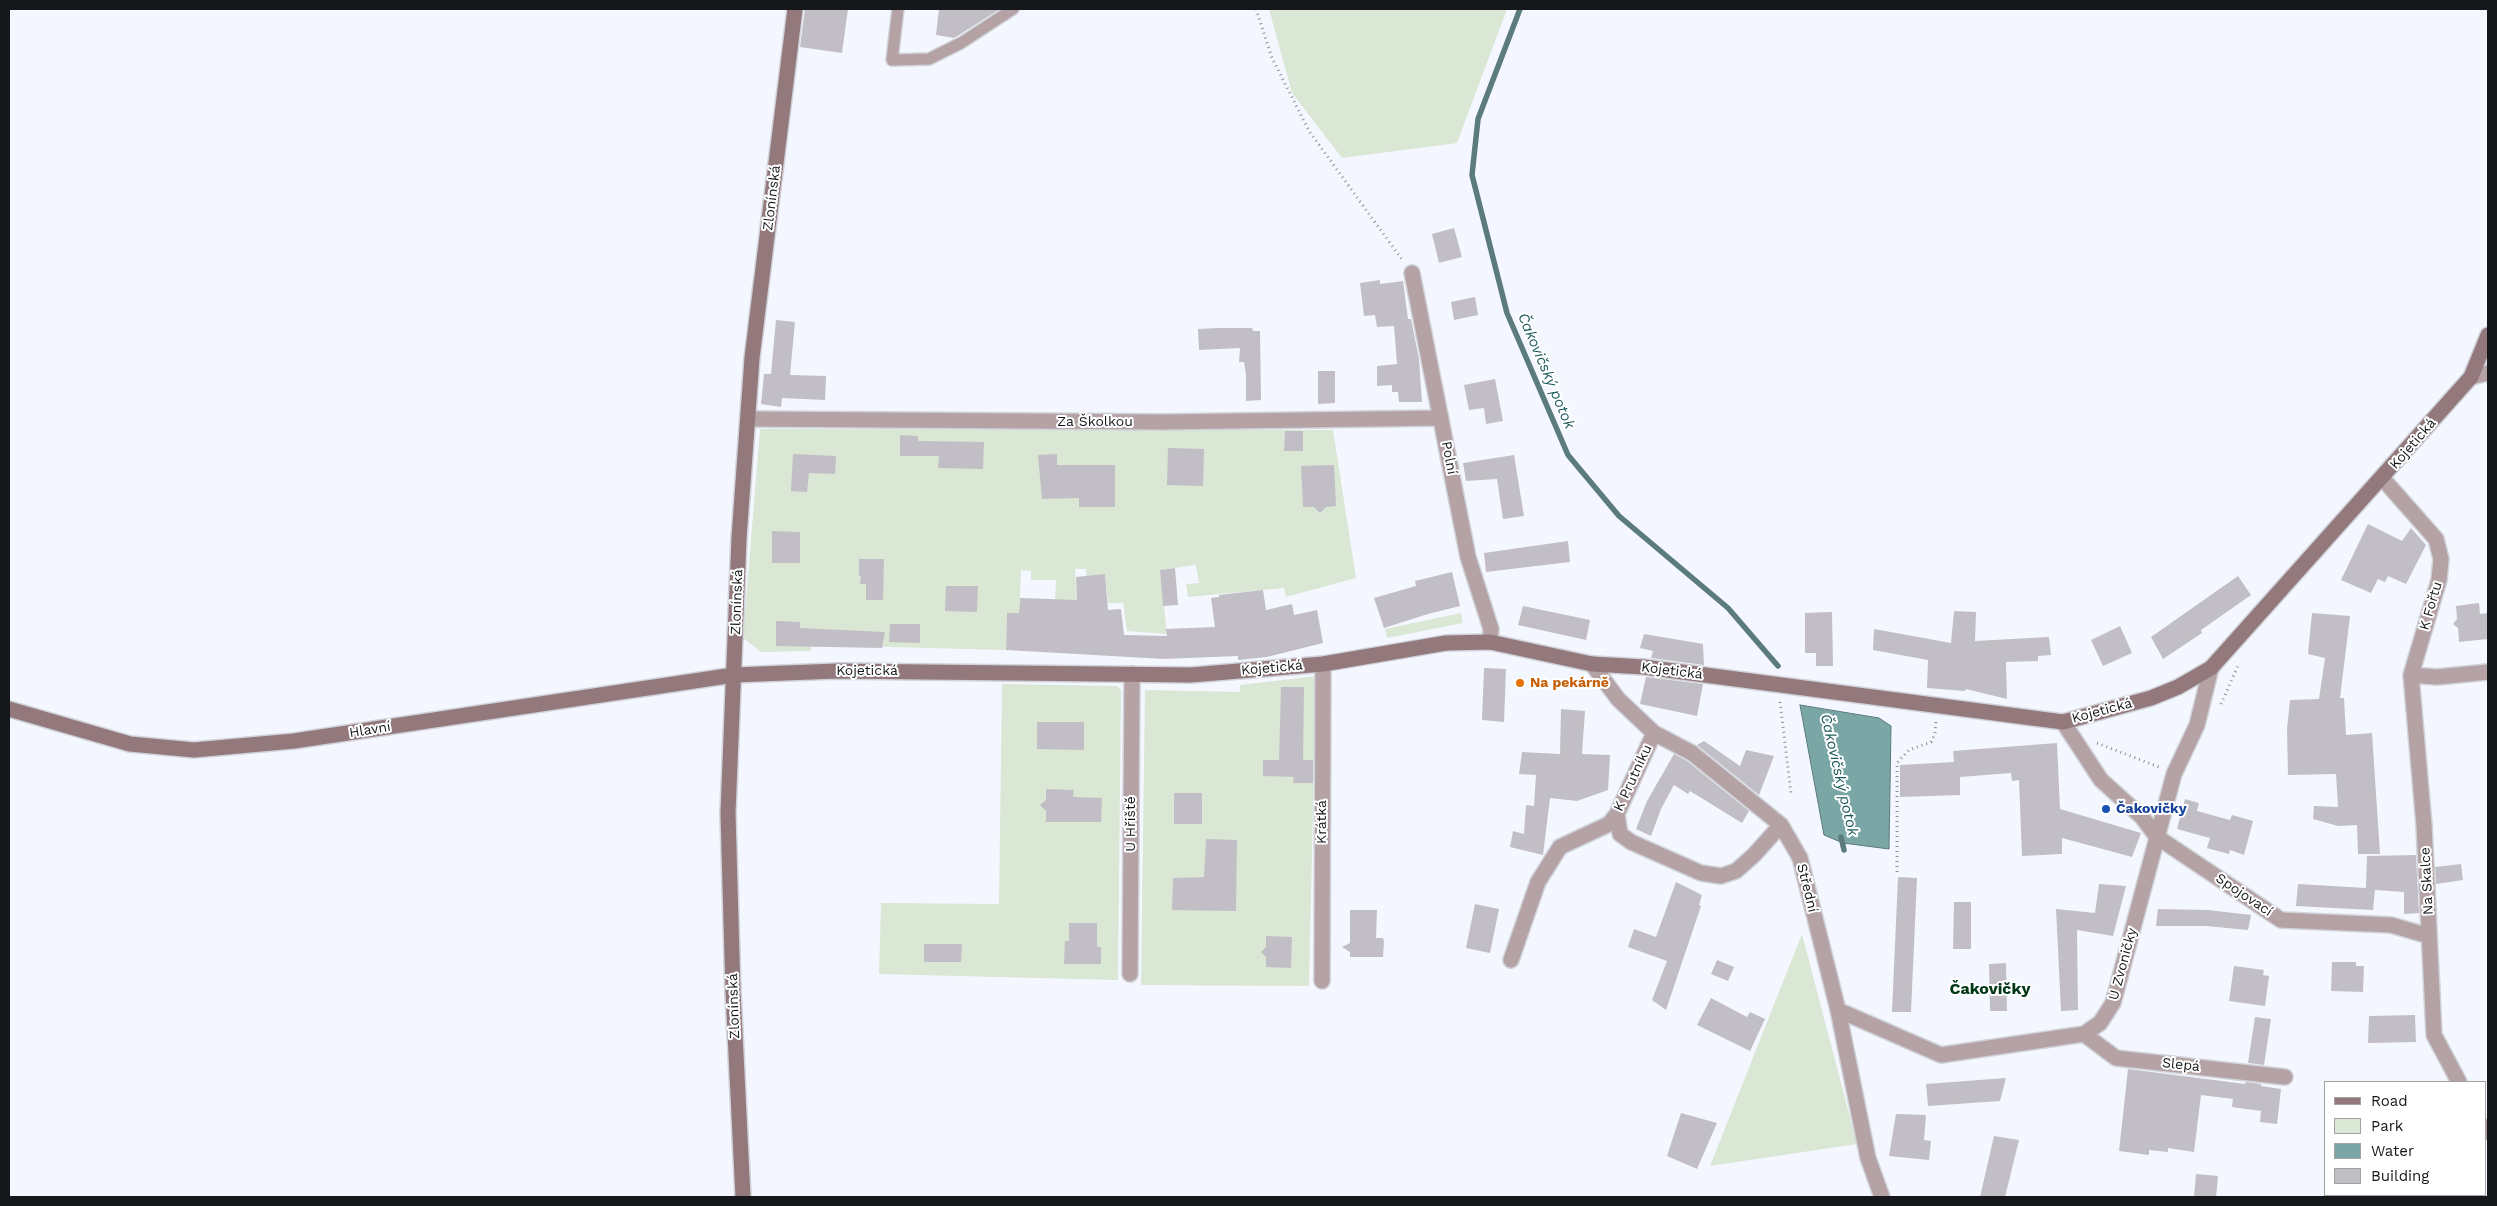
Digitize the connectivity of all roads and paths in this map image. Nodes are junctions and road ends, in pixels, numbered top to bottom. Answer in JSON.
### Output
{"nodes":[{"id":1,"x":795,"y":9,"type":"edge"},
{"id":2,"x":898,"y":9,"type":"edge"},
{"id":3,"x":1013,"y":9,"type":"edge"},
{"id":4,"x":1256,"y":9,"type":"edge"},
{"id":5,"x":1412,"y":273,"type":"joint"},
{"id":6,"x":2488,"y":335,"type":"edge"},
{"id":7,"x":2488,"y":373,"type":"edge"},
{"id":8,"x":2471,"y":377,"type":"junction"},
{"id":9,"x":1441,"y":418,"type":"junction"},
{"id":10,"x":748,"y":419,"type":"junction"},
{"id":11,"x":2383,"y":479,"type":"junction"},
{"id":12,"x":1490,"y":642,"type":"junction"},
{"id":13,"x":2238,"y":663,"type":"dead end"},
{"id":14,"x":1323,"y":664,"type":"junction"},
{"id":15,"x":1592,"y":664,"type":"junction"},
{"id":16,"x":2211,"y":668,"type":"junction"},
{"id":17,"x":2488,"y":672,"type":"edge"},
{"id":18,"x":1132,"y":674,"type":"junction"},
{"id":19,"x":2411,"y":674,"type":"junction"},
{"id":20,"x":734,"y":675,"type":"junction"},
{"id":21,"x":1778,"y":684,"type":"junction"},
{"id":22,"x":9,"y":709,"type":"edge"},
{"id":23,"x":2218,"y":710,"type":"dead end"},
{"id":24,"x":1936,"y":717,"type":"dead end"},
{"id":25,"x":2063,"y":722,"type":"junction"},
{"id":26,"x":1654,"y":733,"type":"junction"},
{"id":27,"x":2073,"y":738,"type":"junction"},
{"id":28,"x":2174,"y":774,"type":"junction"},
{"id":29,"x":1791,"y":793,"type":"dead end"},
{"id":30,"x":1617,"y":814,"type":"junction"},
{"id":31,"x":1781,"y":825,"type":"junction"},
{"id":32,"x":2157,"y":837,"type":"junction"},
{"id":33,"x":1897,"y":872,"type":"dead end"},
{"id":34,"x":2429,"y":936,"type":"junction"},
{"id":35,"x":1511,"y":960,"type":"dead end"},
{"id":36,"x":1130,"y":974,"type":"dead end"},
{"id":37,"x":1322,"y":981,"type":"dead end"},
{"id":38,"x":1838,"y":1010,"type":"junction"},
{"id":39,"x":2084,"y":1034,"type":"junction"},
{"id":40,"x":2285,"y":1077,"type":"dead end"},
{"id":41,"x":2458,"y":1081,"type":"edge"},
{"id":42,"x":743,"y":1197,"type":"edge"},
{"id":43,"x":1882,"y":1197,"type":"edge"}],
"edges":[{"from":1,"to":10,"type":"street","name":"Zlonínská"},
{"from":2,"to":3,"type":"lane"},
{"from":4,"to":5,"type":"path"},
{"from":5,"to":9,"type":"street","name":"Polní"},
{"from":6,"to":8,"type":"street","name":"Kojetická"},
{"from":7,"to":8,"type":"street"},
{"from":8,"to":11,"type":"street","name":"Kojetická"},
{"from":9,"to":10,"type":"street","name":"Za Školkou"},
{"from":9,"to":12,"type":"street","name":"Polní"},
{"from":10,"to":20,"type":"street","name":"Zlonínská"},
{"from":11,"to":16,"type":"street","name":"Kojetická"},
{"from":11,"to":19,"type":"street","name":"K Fořtu"},
{"from":12,"to":14,"type":"street","name":"Kojetická"},
{"from":12,"to":15,"type":"street","name":"Kojetická"},
{"from":13,"to":23,"type":"path"},
{"from":14,"to":18,"type":"street","name":"Kojetická"},
{"from":14,"to":37,"type":"street","name":"Krátká"},
{"from":15,"to":21,"type":"street","name":"Kojetická"},
{"from":15,"to":26,"type":"street","name":"Střední"},
{"from":16,"to":25,"type":"street","name":"Kojetická"},
{"from":16,"to":28,"type":"street","name":"U Zvoničky"},
{"from":17,"to":19,"type":"street"},
{"from":18,"to":20,"type":"street","name":"Kojetická"},
{"from":18,"to":36,"type":"street","name":"U Hřiště"},
{"from":19,"to":34,"type":"street","name":"Na Skalce"},
{"from":20,"to":22,"type":"street","name":"Hlavní"},
{"from":20,"to":42,"type":"street","name":"Zlonínská"},
{"from":21,"to":25,"type":"street","name":"Kojetická"},
{"from":21,"to":29,"type":"path"},
{"from":24,"to":33,"type":"path"},
{"from":25,"to":27,"type":"street","name":"Spojovací"},
{"from":26,"to":30,"type":"street","name":"K Prutníku"},
{"from":26,"to":31,"type":"street","name":"Střední"},
{"from":27,"to":28,"type":"path"},
{"from":27,"to":32,"type":"street","name":"Spojovací"},
{"from":28,"to":32,"type":"street","name":"U Zvoničky"},
{"from":30,"to":31,"type":"street"},
{"from":30,"to":35,"type":"street","name":"K Prutníku"},
{"from":31,"to":38,"type":"street","name":"Střední"},
{"from":32,"to":34,"type":"street","name":"Spojovací"},
{"from":32,"to":39,"type":"street","name":"U Zvoničky"},
{"from":34,"to":41,"type":"street","name":"Na Skalce"},
{"from":38,"to":39,"type":"street"},
{"from":38,"to":43,"type":"street","name":"Střední"},
{"from":39,"to":40,"type":"street","name":"Slepá"}]}
